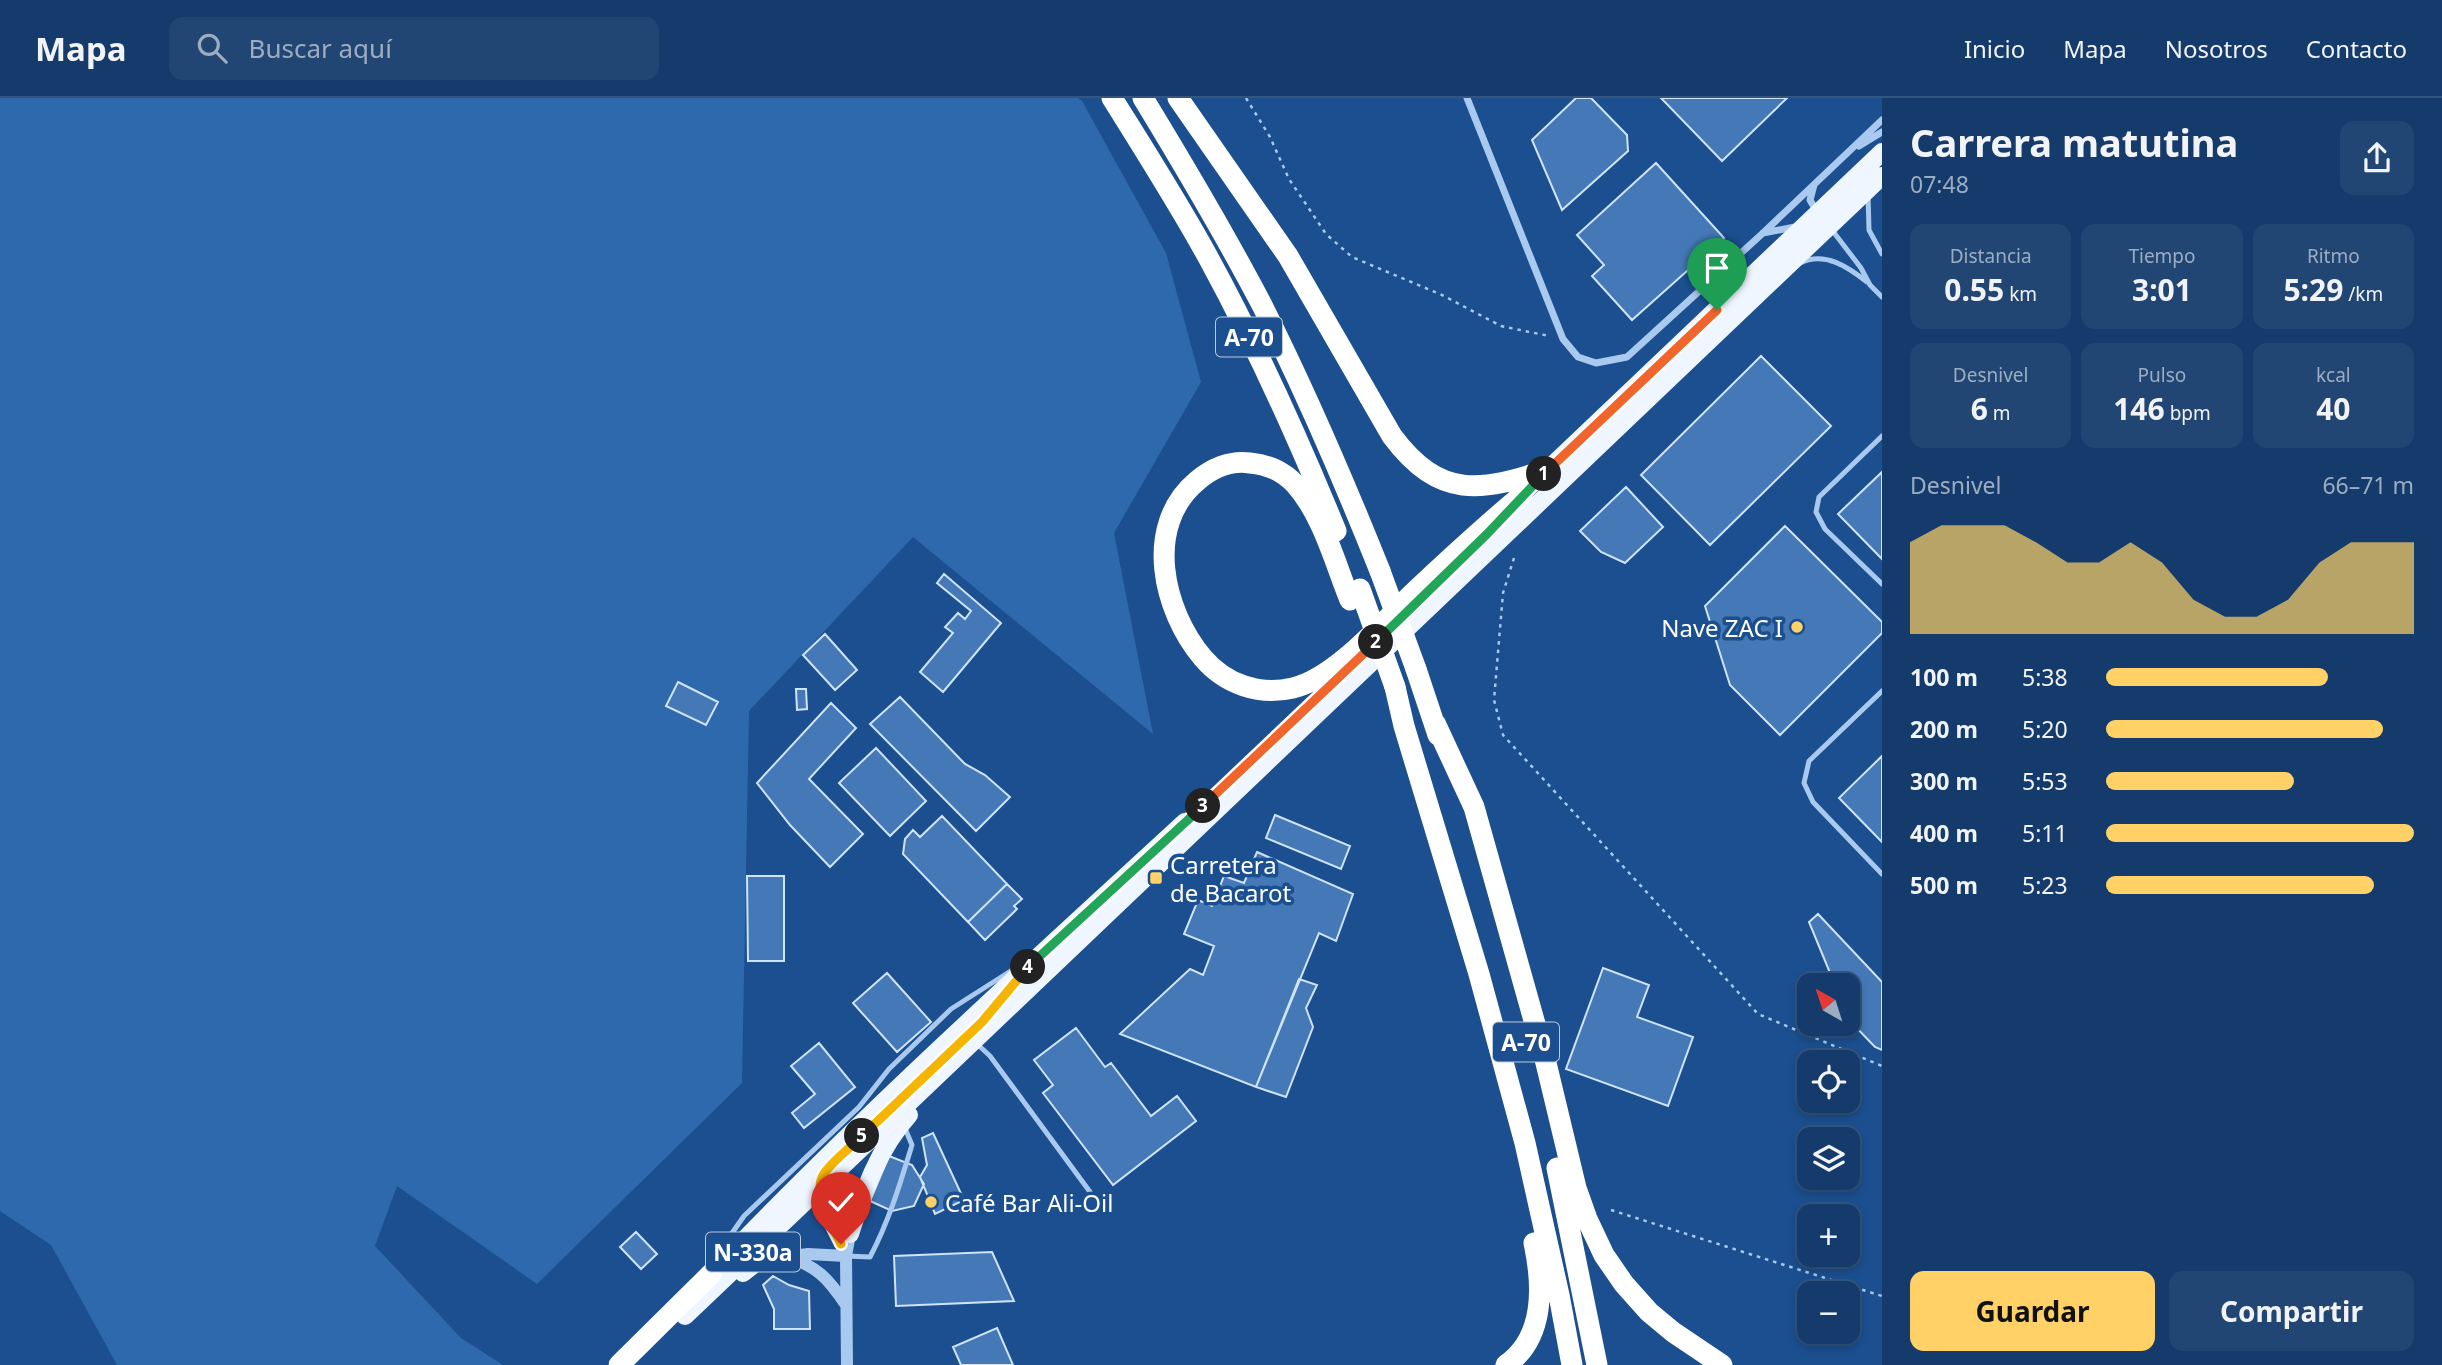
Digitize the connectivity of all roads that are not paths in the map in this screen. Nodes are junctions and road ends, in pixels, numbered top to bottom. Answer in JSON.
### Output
{"nodes":[{"id":1,"x":1112,"y":98,"type":"edge"},
{"id":2,"x":1143,"y":98,"type":"edge"},
{"id":3,"x":1178,"y":98,"type":"edge"},
{"id":4,"x":1467,"y":98,"type":"edge"},
{"id":5,"x":1882,"y":120,"type":"edge"},
{"id":6,"x":1882,"y":132,"type":"edge"},
{"id":7,"x":1848,"y":152,"type":"junction"},
{"id":8,"x":1882,"y":152,"type":"edge"},
{"id":9,"x":1882,"y":176,"type":"edge"},
{"id":10,"x":1815,"y":184,"type":"junction"},
{"id":11,"x":1869,"y":189,"type":"junction"},
{"id":12,"x":1818,"y":222,"type":"junction"},
{"id":13,"x":1763,"y":233,"type":"junction"},
{"id":14,"x":1882,"y":254,"type":"edge"},
{"id":15,"x":1780,"y":275,"type":"junction"},
{"id":16,"x":1870,"y":285,"type":"junction"},
{"id":17,"x":1882,"y":298,"type":"edge"},
{"id":18,"x":1882,"y":436,"type":"edge"},
{"id":19,"x":1549,"y":469,"type":"junction"},
{"id":20,"x":1522,"y":495,"type":"junction"},
{"id":21,"x":1882,"y":584,"type":"edge"},
{"id":22,"x":1355,"y":594,"type":"junction"},
{"id":23,"x":1882,"y":691,"type":"edge"},
{"id":24,"x":1435,"y":723,"type":"junction"},
{"id":25,"x":1882,"y":874,"type":"edge"},
{"id":26,"x":1039,"y":956,"type":"junction"},
{"id":27,"x":1018,"y":976,"type":"junction"},
{"id":28,"x":974,"y":1041,"type":"junction"},
{"id":29,"x":1511,"y":1096,"type":"junction"},
{"id":30,"x":902,"y":1123,"type":"junction"},
{"id":31,"x":820,"y":1188,"type":"junction"},
{"id":32,"x":1093,"y":1196,"type":"dead end"},
{"id":33,"x":850,"y":1234,"type":"junction"},
{"id":34,"x":785,"y":1256,"type":"junction"},
{"id":35,"x":846,"y":1256,"type":"junction"},
{"id":36,"x":718,"y":1267,"type":"junction"},
{"id":37,"x":846,"y":1306,"type":"junction"},
{"id":38,"x":685,"y":1317,"type":"junction"},
{"id":39,"x":619,"y":1365,"type":"edge"},
{"id":40,"x":638,"y":1365,"type":"edge"},
{"id":41,"x":847,"y":1365,"type":"edge"},
{"id":42,"x":1506,"y":1365,"type":"edge"},
{"id":43,"x":1572,"y":1365,"type":"edge"},
{"id":44,"x":1597,"y":1365,"type":"edge"},
{"id":45,"x":1722,"y":1365,"type":"edge"}],
"edges":[{"from":1,"to":22,"type":"highway","number":"A-70"},
{"from":2,"to":24,"type":"highway","number":"A-70","bridge":true},
{"from":3,"to":19,"type":"highway"},
{"from":4,"to":13,"type":"street"},
{"from":5,"to":7,"type":"street"},
{"from":6,"to":7,"type":"street"},
{"from":7,"to":10,"type":"street"},
{"from":8,"to":12,"type":"main road","number":"N-330a"},
{"from":9,"to":11,"type":"main road","number":"N-330a"},
{"from":10,"to":12,"type":"street"},
{"from":10,"to":13,"type":"street"},
{"from":11,"to":12,"type":"main road","number":"N-330a"},
{"from":11,"to":14,"type":"lane"},
{"from":12,"to":13,"type":"street"},
{"from":12,"to":15,"type":"main road","number":"N-330a"},
{"from":12,"to":16,"type":"lane"},
{"from":12,"to":19,"type":"main road","number":"N-330a"},
{"from":15,"to":16,"type":"lane"},
{"from":15,"to":28,"type":"main road","number":"N-330a"},
{"from":16,"to":17,"type":"lane"},
{"from":18,"to":21,"type":"lane"},
{"from":19,"to":20,"type":"main road","number":"N-330a"},
{"from":20,"to":22,"type":"highway"},
{"from":20,"to":26,"type":"main road","number":"N-330a"},
{"from":22,"to":29,"type":"highway","number":"A-70","bridge":true},
{"from":23,"to":25,"type":"lane"},
{"from":24,"to":44,"type":"highway","number":"A-70"},
{"from":24,"to":45,"type":"highway"},
{"from":26,"to":27,"type":"main road","number":"N-330a"},
{"from":26,"to":36,"type":"lane"},
{"from":27,"to":31,"type":"main road"},
{"from":27,"to":36,"type":"main road","number":"N-330a"},
{"from":28,"to":30,"type":"main road"},
{"from":28,"to":31,"type":"main road","number":"N-330a"},
{"from":28,"to":32,"type":"lane"},
{"from":29,"to":42,"type":"highway"},
{"from":29,"to":43,"type":"highway","number":"A-70"},
{"from":30,"to":33,"type":"main road"},
{"from":30,"to":35,"type":"lane"},
{"from":31,"to":33,"type":"street"},
{"from":31,"to":35,"type":"street"},
{"from":31,"to":36,"type":"main road"},
{"from":31,"to":38,"type":"main road","number":"N-330a"},
{"from":33,"to":35,"type":"street"},
{"from":34,"to":35,"type":"street"},
{"from":34,"to":37,"type":"street"},
{"from":34,"to":38,"type":"main road"},
{"from":35,"to":37,"type":"street"},
{"from":36,"to":39,"type":"highway"},
{"from":37,"to":41,"type":"street"},
{"from":38,"to":40,"type":"highway"}]}
